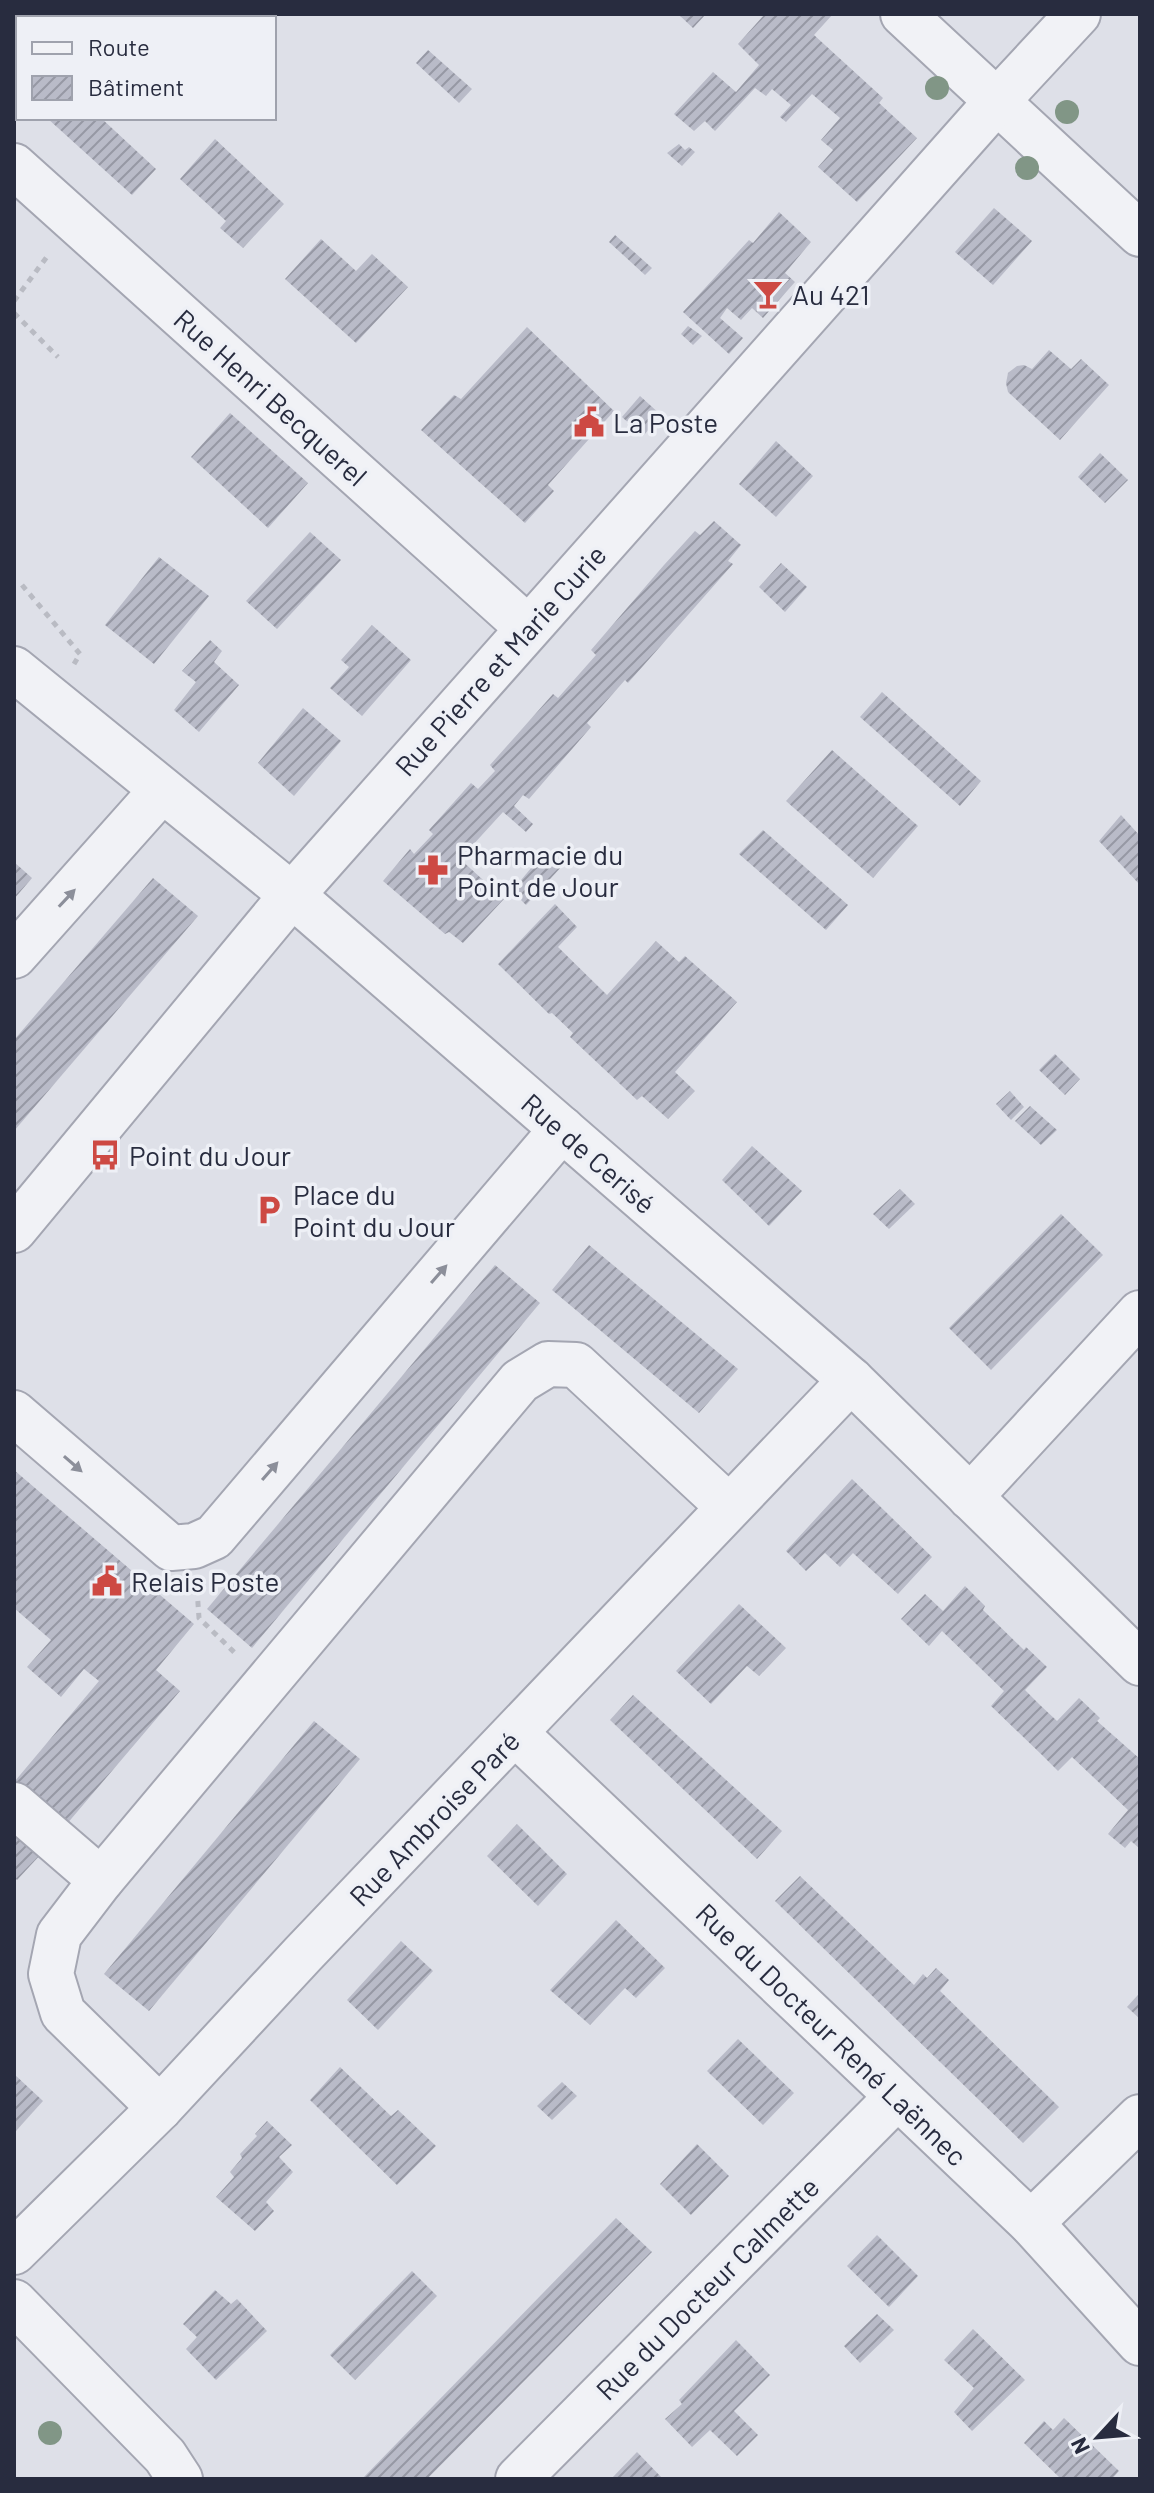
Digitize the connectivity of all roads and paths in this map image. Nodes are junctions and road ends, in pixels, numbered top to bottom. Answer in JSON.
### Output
{"nodes":[{"id":1,"x":903,"y":14,"type":"edge"},
{"id":2,"x":1078,"y":14,"type":"edge"},
{"id":3,"x":997,"y":101,"type":"junction"},
{"id":4,"x":14,"y":166,"type":"edge"},
{"id":5,"x":74,"y":220,"type":"junction"},
{"id":6,"x":1140,"y":234,"type":"edge"},
{"id":7,"x":14,"y":301,"type":"edge"},
{"id":8,"x":14,"y":313,"type":"edge"},
{"id":9,"x":58,"y":357,"type":"dead end"},
{"id":10,"x":22,"y":585,"type":"dead end"},
{"id":11,"x":528,"y":628,"type":"junction"},
{"id":12,"x":14,"y":669,"type":"edge"},
{"id":13,"x":51,"y":699,"type":"junction"},
{"id":14,"x":162,"y":790,"type":"junction"},
{"id":15,"x":292,"y":895,"type":"junction"},
{"id":16,"x":14,"y":956,"type":"edge"},
{"id":17,"x":562,"y":1129,"type":"junction"},
{"id":18,"x":14,"y":1230,"type":"edge"},
{"id":19,"x":1140,"y":1313,"type":"edge"},
{"id":20,"x":851,"y":1380,"type":"junction"},
{"id":21,"x":14,"y":1413,"type":"edge"},
{"id":22,"x":970,"y":1497,"type":"junction"},
{"id":23,"x":729,"y":1507,"type":"junction"},
{"id":24,"x":194,"y":1546,"type":"junction"},
{"id":25,"x":1140,"y":1663,"type":"edge"},
{"id":26,"x":266,"y":1683,"type":"junction"},
{"id":27,"x":516,"y":1734,"type":"junction"},
{"id":28,"x":14,"y":1805,"type":"edge"},
{"id":29,"x":101,"y":1880,"type":"junction"},
{"id":30,"x":897,"y":2097,"type":"junction"},
{"id":31,"x":160,"y":2108,"type":"junction"},
{"id":32,"x":1140,"y":2117,"type":"edge"},
{"id":33,"x":1031,"y":2223,"type":"junction"},
{"id":34,"x":14,"y":2252,"type":"edge"},
{"id":35,"x":14,"y":2302,"type":"edge"},
{"id":36,"x":1140,"y":2343,"type":"edge"},
{"id":37,"x":180,"y":2479,"type":"edge"},
{"id":38,"x":518,"y":2479,"type":"edge"}],
"edges":[{"from":1,"to":3,"type":"street"},
{"from":2,"to":3,"type":"street","name":"Rue Pierre et Marie Curie"},
{"from":3,"to":6,"type":"street"},
{"from":3,"to":11,"type":"street","name":"Rue Pierre et Marie Curie"},
{"from":4,"to":5,"type":"street","name":"Rue Henri Becquerel"},
{"from":5,"to":7,"type":"path"},
{"from":5,"to":11,"type":"street","name":"Rue Henri Becquerel"},
{"from":8,"to":9,"type":"path"},
{"from":10,"to":13,"type":"path"},
{"from":11,"to":15,"type":"street","name":"Rue Pierre et Marie Curie"},
{"from":12,"to":13,"type":"street","name":"Rue de Cerisé"},
{"from":13,"to":14,"type":"street","name":"Rue de Cerisé"},
{"from":14,"to":15,"type":"street","name":"Rue de Cerisé"},
{"from":16,"to":14,"type":"street","one_way":true},
{"from":15,"to":17,"type":"street","name":"Rue de Cerisé"},
{"from":15,"to":18,"type":"street","name":"Rue Pierre et Marie Curie"},
{"from":17,"to":20,"type":"street","name":"Rue de Cerisé"},
{"from":24,"to":17,"type":"street","one_way":true},
{"from":19,"to":22,"type":"street"},
{"from":20,"to":22,"type":"street","name":"Rue de Cerisé"},
{"from":20,"to":23,"type":"street","name":"Rue Ambroise Paré"},
{"from":21,"to":24,"type":"street","one_way":true},
{"from":22,"to":25,"type":"street","name":"Rue de Cerisé"},
{"from":23,"to":26,"type":"street"},
{"from":23,"to":27,"type":"street","name":"Rue Ambroise Paré"},
{"from":24,"to":26,"type":"path"},
{"from":26,"to":29,"type":"street"},
{"from":27,"to":30,"type":"street","name":"Rue du Docteur René Laënnec"},
{"from":27,"to":31,"type":"street","name":"Rue Ambroise Paré"},
{"from":28,"to":29,"type":"street"},
{"from":29,"to":31,"type":"street"},
{"from":30,"to":33,"type":"street","name":"Rue du Docteur René Laënnec"},
{"from":30,"to":38,"type":"street","name":"Rue du Docteur Calmette"},
{"from":31,"to":34,"type":"street","name":"Rue Ambroise Paré"},
{"from":32,"to":33,"type":"street"},
{"from":33,"to":36,"type":"street","name":"Rue du Docteur René Laënnec"},
{"from":35,"to":37,"type":"street"}]}
